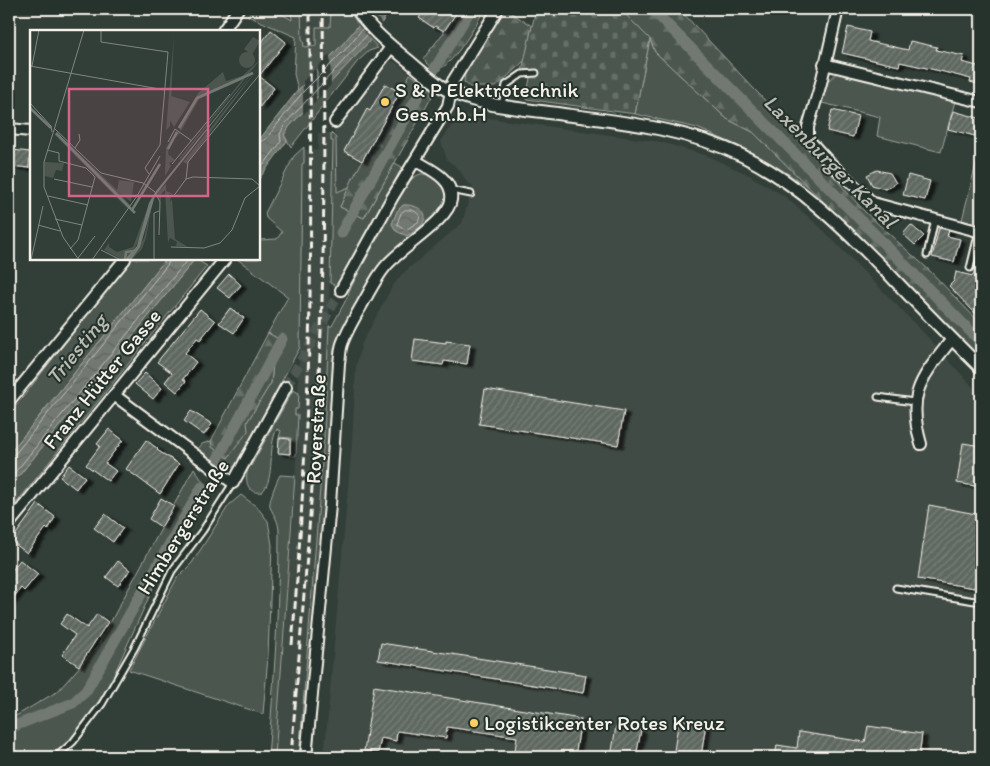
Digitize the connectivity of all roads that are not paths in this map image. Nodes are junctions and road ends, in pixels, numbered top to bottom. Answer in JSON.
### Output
{"nodes":[{"id":1,"x":238,"y":9,"type":"edge"},
{"id":2,"x":357,"y":9,"type":"edge"},
{"id":3,"x":498,"y":9,"type":"edge"},
{"id":4,"x":838,"y":9,"type":"edge"},
{"id":5,"x":224,"y":30,"type":"edge"},
{"id":6,"x":388,"y":45,"type":"junction"},
{"id":7,"x":824,"y":64,"type":"junction"},
{"id":8,"x":536,"y":73,"type":"dead end"},
{"id":9,"x":450,"y":92,"type":"junction"},
{"id":10,"x":981,"y":102,"type":"edge"},
{"id":11,"x":502,"y":106,"type":"junction"},
{"id":12,"x":335,"y":122,"type":"dead end"},
{"id":13,"x":9,"y":129,"type":"edge"},
{"id":14,"x":30,"y":131,"type":"edge"},
{"id":15,"x":416,"y":161,"type":"junction"},
{"id":16,"x":451,"y":190,"type":"junction"},
{"id":17,"x":471,"y":194,"type":"dead end"},
{"id":18,"x":935,"y":219,"type":"junction"},
{"id":19,"x":980,"y":231,"type":"edge"},
{"id":20,"x":927,"y":255,"type":"dead end"},
{"id":21,"x":124,"y":260,"type":"edge"},
{"id":22,"x":224,"y":260,"type":"edge"},
{"id":23,"x":970,"y":268,"type":"dead end"},
{"id":24,"x":341,"y":290,"type":"tunnel mouth"},
{"id":25,"x":952,"y":339,"type":"junction"},
{"id":26,"x":981,"y":368,"type":"edge"},
{"id":27,"x":286,"y":387,"type":"tunnel mouth"},
{"id":28,"x":114,"y":395,"type":"junction"},
{"id":29,"x":878,"y":397,"type":"dead end"},
{"id":30,"x":9,"y":401,"type":"edge"},
{"id":31,"x":914,"y":402,"type":"junction"},
{"id":32,"x":921,"y":444,"type":"dead end"},
{"id":33,"x":233,"y":484,"type":"junction"},
{"id":34,"x":9,"y":524,"type":"edge"},
{"id":35,"x":896,"y":588,"type":"dead end"},
{"id":36,"x":981,"y":602,"type":"edge"},
{"id":37,"x":56,"y":757,"type":"edge"},
{"id":38,"x":306,"y":757,"type":"edge"}],
"edges":[{"from":1,"to":5,"type":"street"},
{"from":2,"to":6,"type":"street"},
{"from":3,"to":9,"type":"street"},
{"from":4,"to":7,"type":"street"},
{"from":6,"to":9,"type":"street"},
{"from":6,"to":12,"type":"street"},
{"from":7,"to":10,"type":"street"},
{"from":7,"to":18,"type":"street"},
{"from":8,"to":11,"type":"lane"},
{"from":9,"to":11,"type":"street"},
{"from":9,"to":15,"type":"street"},
{"from":11,"to":25,"type":"street"},
{"from":13,"to":14,"type":"street"},
{"from":15,"to":16,"type":"street"},
{"from":15,"to":24,"type":"street"},
{"from":16,"to":17,"type":"lane"},
{"from":16,"to":38,"type":"street","name":"Royerstraße"},
{"from":18,"to":19,"type":"street"},
{"from":18,"to":20,"type":"lane"},
{"from":19,"to":23,"type":"lane"},
{"from":21,"to":30,"type":"street"},
{"from":22,"to":28,"type":"street","name":"Franz Hütter Gasse"},
{"from":25,"to":26,"type":"street"},
{"from":25,"to":31,"type":"street"},
{"from":27,"to":33,"type":"street","name":"Himbergerstraße"},
{"from":28,"to":33,"type":"street"},
{"from":28,"to":34,"type":"street","name":"Franz Hütter Gasse"},
{"from":29,"to":31,"type":"lane"},
{"from":31,"to":32,"type":"street"},
{"from":33,"to":37,"type":"lane","name":"Himbergerstraße"},
{"from":35,"to":36,"type":"lane"}]}
